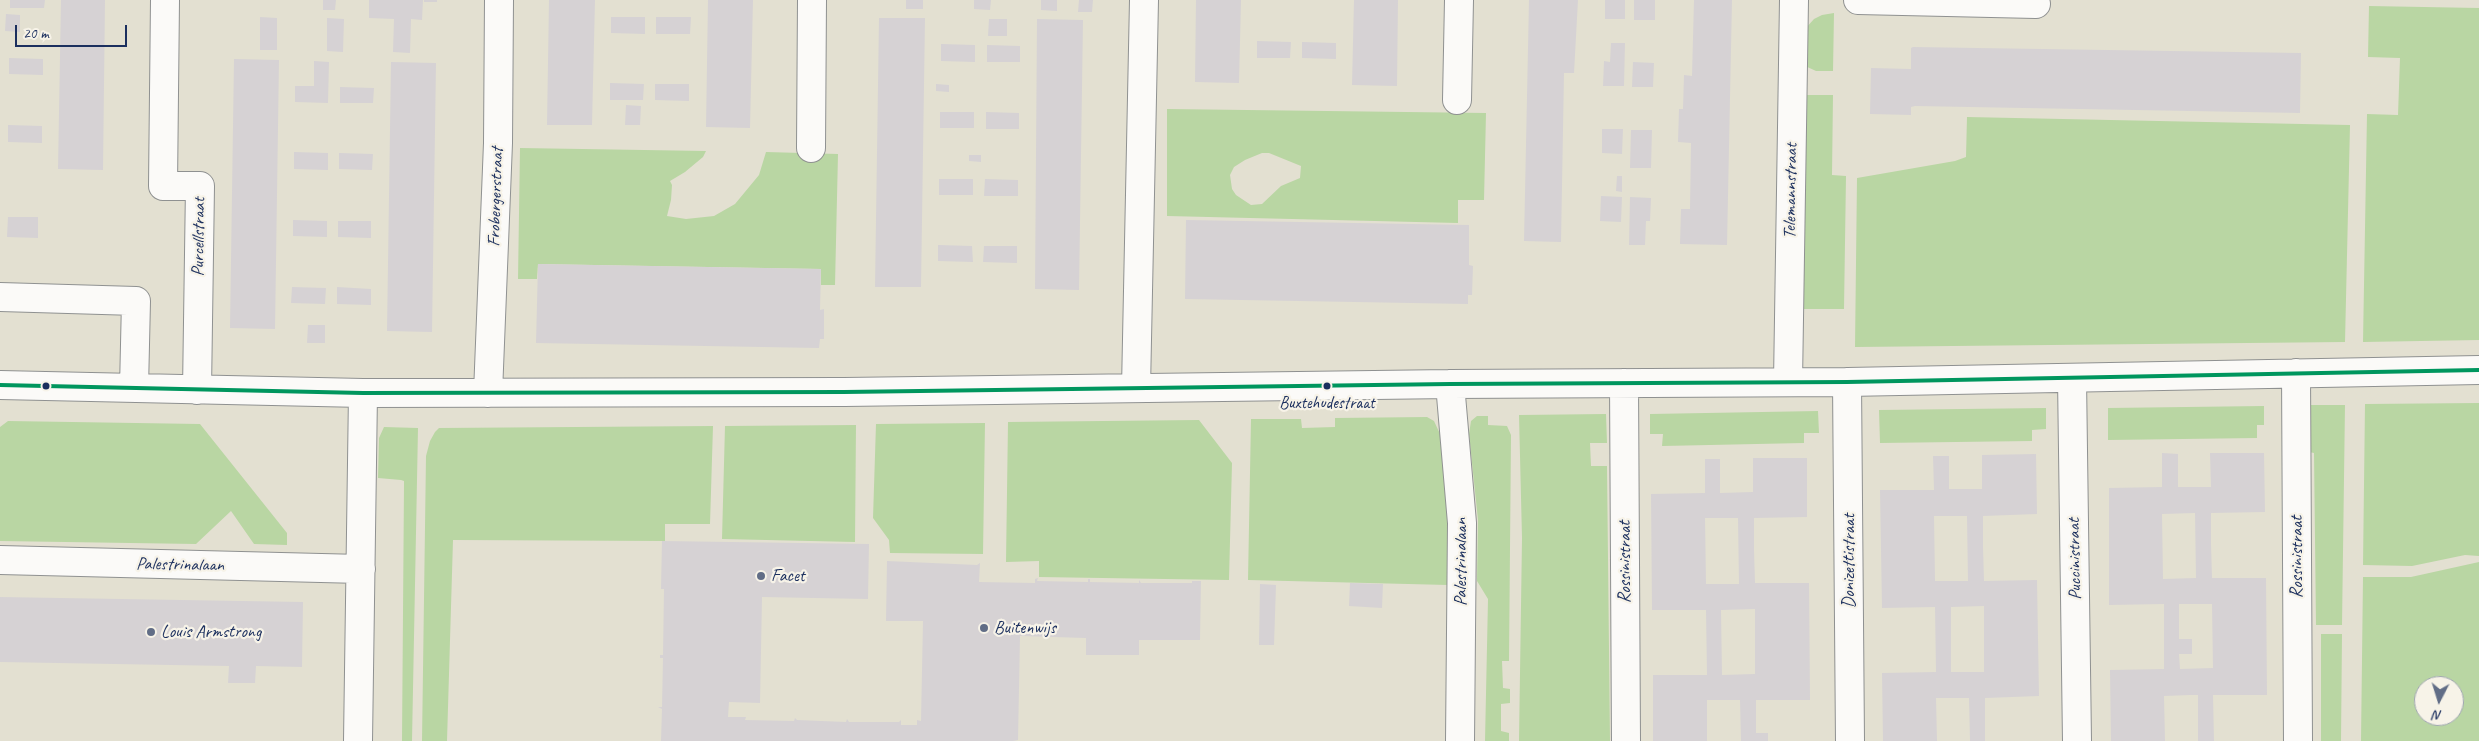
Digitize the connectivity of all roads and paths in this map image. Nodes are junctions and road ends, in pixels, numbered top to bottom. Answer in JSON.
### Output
{"nodes":[{"id":1,"x":165,"y":0,"type":"edge"},
{"id":2,"x":499,"y":0,"type":"edge"},
{"id":3,"x":812,"y":0,"type":"edge"},
{"id":4,"x":1144,"y":0,"type":"edge"},
{"id":5,"x":1459,"y":0,"type":"edge"},
{"id":6,"x":1794,"y":0,"type":"edge"},
{"id":7,"x":1858,"y":0,"type":"edge"},
{"id":8,"x":1966,"y":2,"type":"edge"},
{"id":9,"x":2036,"y":4,"type":"dead end"},
{"id":10,"x":1457,"y":100,"type":"dead end"},
{"id":11,"x":811,"y":148,"type":"dead end"},
{"id":12,"x":0,"y":297,"type":"edge"},
{"id":13,"x":2479,"y":370,"type":"edge"},
{"id":14,"x":2296,"y":373,"type":"junction"},
{"id":15,"x":2072,"y":378,"type":"junction"},
{"id":16,"x":1788,"y":382,"type":"junction"},
{"id":17,"x":1847,"y":382,"type":"junction"},
{"id":18,"x":1624,"y":383,"type":"junction"},
{"id":19,"x":1450,"y":384,"type":"junction"},
{"id":20,"x":0,"y":385,"type":"edge"},
{"id":21,"x":134,"y":388,"type":"junction"},
{"id":22,"x":1136,"y":388,"type":"junction"},
{"id":23,"x":197,"y":390,"type":"junction"},
{"id":24,"x":362,"y":393,"type":"junction"},
{"id":25,"x":488,"y":393,"type":"junction"},
{"id":26,"x":0,"y":560,"type":"edge"},
{"id":27,"x":361,"y":569,"type":"junction"},
{"id":28,"x":358,"y":741,"type":"edge"},
{"id":29,"x":1460,"y":741,"type":"edge"},
{"id":30,"x":1626,"y":741,"type":"edge"},
{"id":31,"x":1850,"y":741,"type":"edge"},
{"id":32,"x":2077,"y":741,"type":"edge"},
{"id":33,"x":2298,"y":741,"type":"edge"}],
"edges":[{"from":1,"to":23,"type":"street","name":"Purcellstraat"},
{"from":2,"to":25,"type":"street","name":"Frobergerstraat"},
{"from":3,"to":11,"type":"street"},
{"from":4,"to":22,"type":"street"},
{"from":5,"to":10,"type":"street"},
{"from":6,"to":16,"type":"street","name":"Telemannstraat"},
{"from":7,"to":8,"type":"street"},
{"from":8,"to":9,"type":"street"},
{"from":12,"to":21,"type":"street"},
{"from":13,"to":14,"type":"street"},
{"from":14,"to":15,"type":"street"},
{"from":14,"to":33,"type":"street","name":"Rossinistraat"},
{"from":15,"to":17,"type":"street"},
{"from":15,"to":32,"type":"street","name":"Puccinistraat"},
{"from":16,"to":17,"type":"street"},
{"from":16,"to":18,"type":"street"},
{"from":17,"to":31,"type":"street","name":"Donizettistraat"},
{"from":18,"to":19,"type":"street"},
{"from":18,"to":30,"type":"street","name":"Rossinistraat"},
{"from":19,"to":22,"type":"street"},
{"from":19,"to":29,"type":"street","name":"Palestrinalaan"},
{"from":20,"to":21,"type":"street"},
{"from":21,"to":23,"type":"street"},
{"from":22,"to":25,"type":"street"},
{"from":23,"to":24,"type":"street"},
{"from":24,"to":25,"type":"street"},
{"from":24,"to":27,"type":"street"},
{"from":26,"to":27,"type":"street","name":"Palestrinalaan"},
{"from":27,"to":28,"type":"street"}]}
